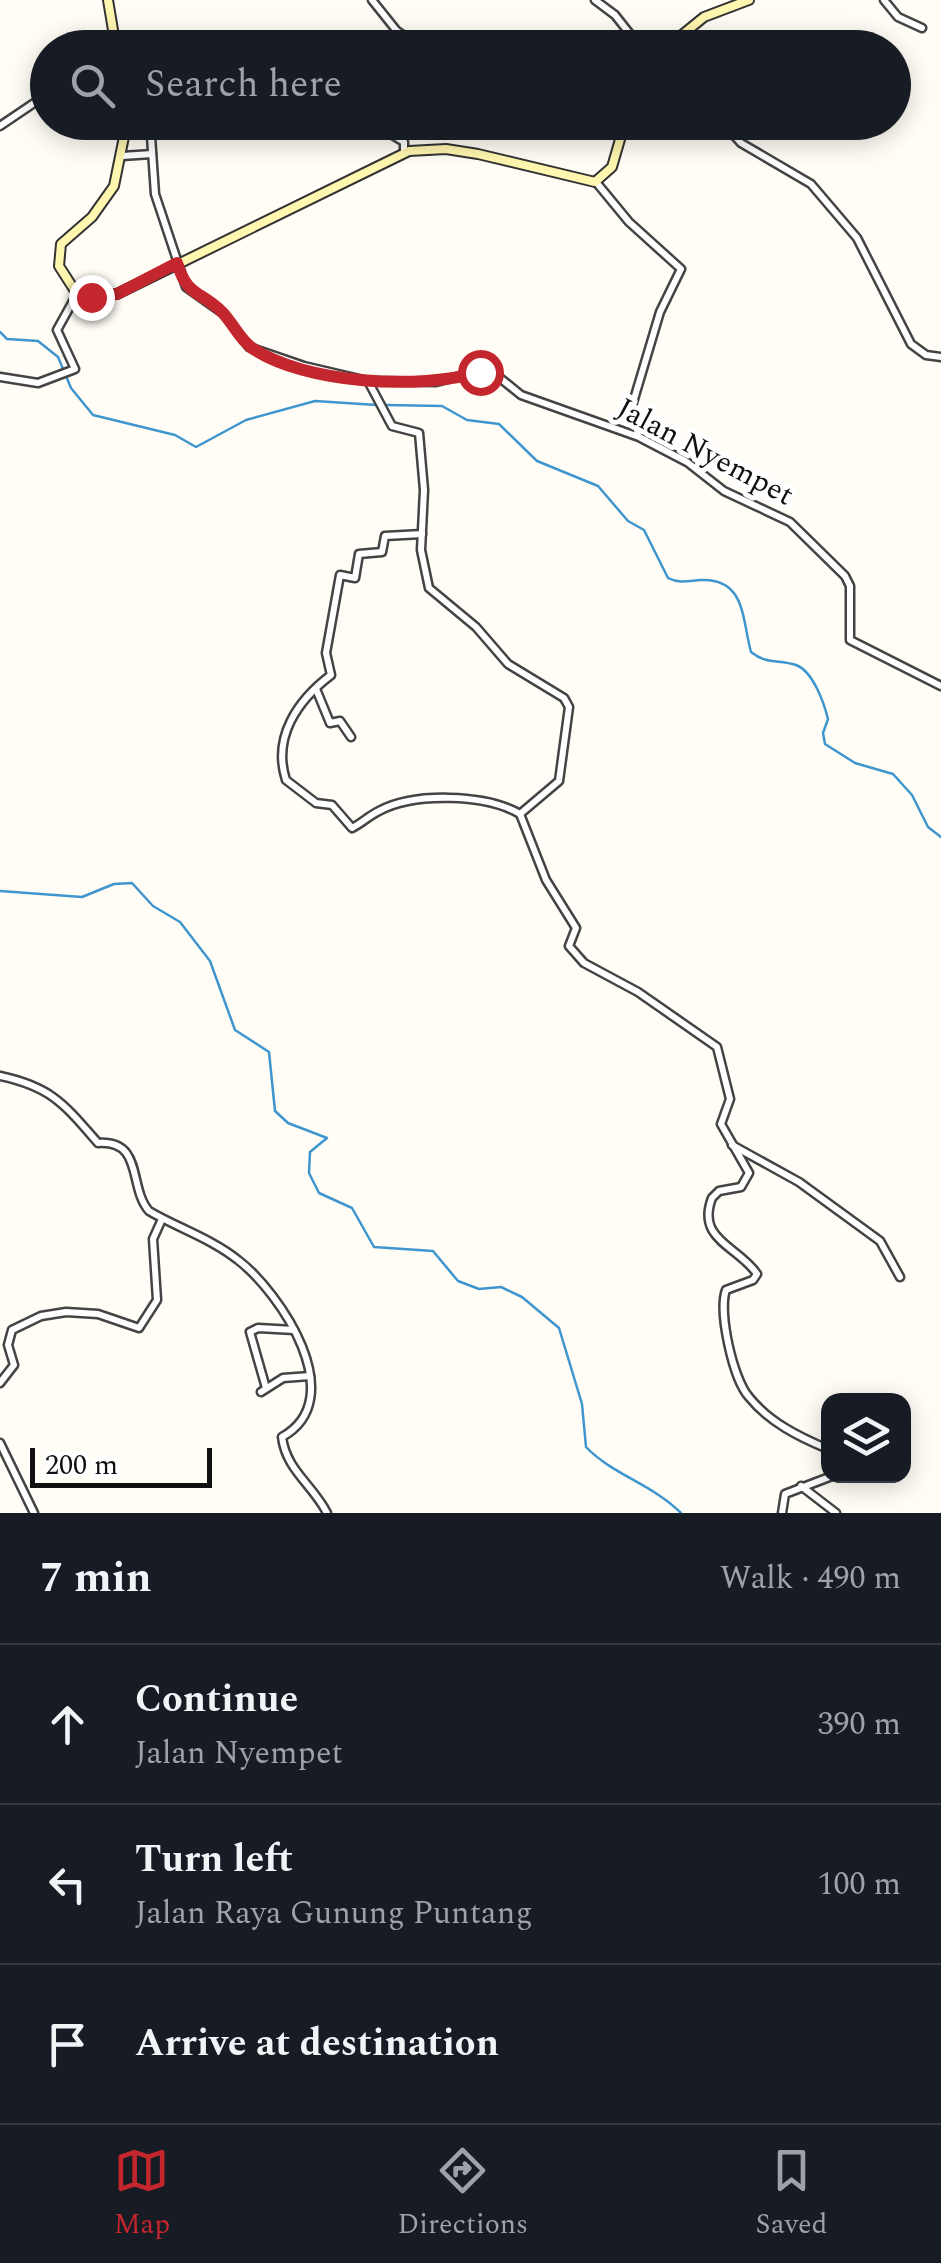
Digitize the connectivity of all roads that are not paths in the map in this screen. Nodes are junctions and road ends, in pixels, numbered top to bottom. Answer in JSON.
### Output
{"nodes":[{"id":1,"x":108,"y":0,"type":"edge"},
{"id":2,"x":372,"y":0,"type":"edge"},
{"id":3,"x":596,"y":0,"type":"edge"},
{"id":4,"x":749,"y":0,"type":"edge"},
{"id":5,"x":884,"y":0,"type":"edge"},
{"id":6,"x":922,"y":28,"type":"dead end"},
{"id":7,"x":113,"y":30,"type":"edge"},
{"id":8,"x":396,"y":30,"type":"edge"},
{"id":9,"x":627,"y":30,"type":"edge"},
{"id":10,"x":688,"y":30,"type":"edge"},
{"id":11,"x":30,"y":105,"type":"edge"},
{"id":12,"x":0,"y":126,"type":"edge"},
{"id":13,"x":124,"y":140,"type":"edge"},
{"id":14,"x":151,"y":140,"type":"edge"},
{"id":15,"x":401,"y":140,"type":"edge"},
{"id":16,"x":620,"y":140,"type":"edge"},
{"id":17,"x":738,"y":140,"type":"edge"},
{"id":18,"x":404,"y":153,"type":"junction"},
{"id":19,"x":152,"y":154,"type":"junction"},
{"id":20,"x":122,"y":156,"type":"junction"},
{"id":21,"x":596,"y":182,"type":"junction"},
{"id":22,"x":177,"y":263,"type":"junction"},
{"id":23,"x":77,"y":294,"type":"junction"},
{"id":24,"x":941,"y":357,"type":"edge"},
{"id":25,"x":0,"y":378,"type":"edge"},
{"id":26,"x":368,"y":381,"type":"junction"},
{"id":27,"x":639,"y":436,"type":"junction"},
{"id":28,"x":422,"y":534,"type":"junction"},
{"id":29,"x":941,"y":686,"type":"edge"},
{"id":30,"x":316,"y":688,"type":"junction"},
{"id":31,"x":351,"y":737,"type":"dead end"},
{"id":32,"x":520,"y":814,"type":"junction"},
{"id":33,"x":0,"y":1076,"type":"edge"},
{"id":34,"x":731,"y":1145,"type":"junction"},
{"id":35,"x":162,"y":1219,"type":"junction"},
{"id":36,"x":900,"y":1276,"type":"dead end"},
{"id":37,"x":295,"y":1330,"type":"junction"},
{"id":38,"x":310,"y":1376,"type":"junction"},
{"id":39,"x":0,"y":1383,"type":"edge"},
{"id":40,"x":0,"y":1444,"type":"edge"},
{"id":41,"x":821,"y":1446,"type":"edge"},
{"id":42,"x":821,"y":1479,"type":"edge"},
{"id":43,"x":800,"y":1486,"type":"junction"},
{"id":44,"x":34,"y":1513,"type":"edge"},
{"id":45,"x":328,"y":1513,"type":"edge"},
{"id":46,"x":782,"y":1513,"type":"edge"},
{"id":47,"x":836,"y":1513,"type":"edge"}],
"edges":[{"from":1,"to":7,"type":"street"},
{"from":2,"to":8,"type":"street"},
{"from":3,"to":9,"type":"street"},
{"from":4,"to":10,"type":"street"},
{"from":5,"to":6,"type":"street"},
{"from":11,"to":12,"type":"street"},
{"from":13,"to":20,"type":"street"},
{"from":14,"to":19,"type":"street","name":"Jalan Nyempet"},
{"from":15,"to":18,"type":"street"},
{"from":16,"to":21,"type":"street"},
{"from":17,"to":24,"type":"street"},
{"from":18,"to":21,"type":"street"},
{"from":18,"to":22,"type":"street"},
{"from":19,"to":20,"type":"street"},
{"from":19,"to":22,"type":"street","name":"Jalan Nyempet"},
{"from":20,"to":23,"type":"street"},
{"from":21,"to":27,"type":"street"},
{"from":22,"to":23,"type":"street"},
{"from":22,"to":26,"type":"street","name":"Jalan Nyempet"},
{"from":23,"to":25,"type":"street"},
{"from":26,"to":27,"type":"street","name":"Jalan Nyempet"},
{"from":26,"to":28,"type":"street"},
{"from":27,"to":29,"type":"street","name":"Jalan Nyempet"},
{"from":28,"to":30,"type":"street"},
{"from":28,"to":32,"type":"street"},
{"from":30,"to":31,"type":"street"},
{"from":30,"to":32,"type":"street"},
{"from":32,"to":34,"type":"street"},
{"from":33,"to":35,"type":"street"},
{"from":34,"to":36,"type":"street"},
{"from":34,"to":41,"type":"street"},
{"from":35,"to":37,"type":"street"},
{"from":35,"to":39,"type":"street"},
{"from":37,"to":38,"type":"street"},
{"from":37,"to":38,"type":"street"},
{"from":38,"to":45,"type":"street"},
{"from":40,"to":44,"type":"street"},
{"from":42,"to":43,"type":"street"},
{"from":43,"to":46,"type":"street"},
{"from":43,"to":47,"type":"street"}]}
